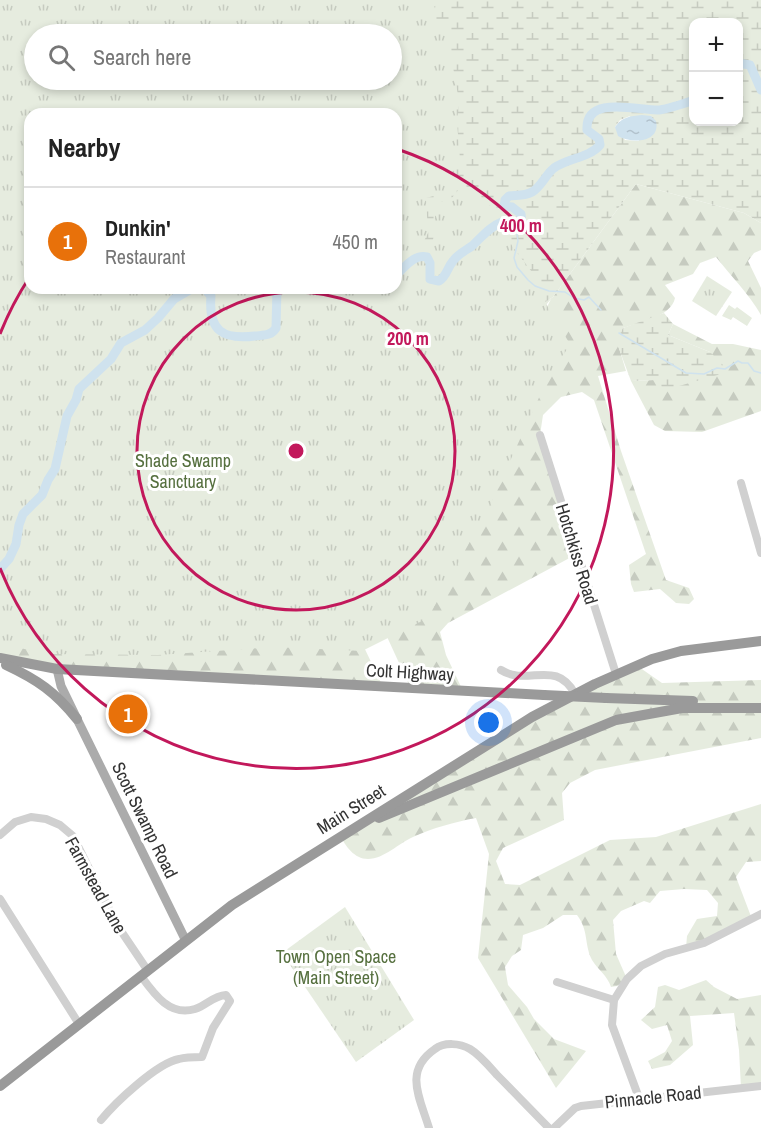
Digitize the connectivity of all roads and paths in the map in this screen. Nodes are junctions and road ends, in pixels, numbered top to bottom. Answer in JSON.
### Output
{"nodes":[{"id":1,"x":540,"y":435,"type":"dead end"},
{"id":2,"x":741,"y":483,"type":"dead end"},
{"id":3,"x":761,"y":553,"type":"edge"},
{"id":4,"x":761,"y":641,"type":"edge"},
{"id":5,"x":0,"y":660,"type":"edge"},
{"id":6,"x":57,"y":669,"type":"junction"},
{"id":7,"x":501,"y":670,"type":"dead end"},
{"id":8,"x":616,"y":674,"type":"junction"},
{"id":9,"x":575,"y":694,"type":"junction"},
{"id":10,"x":761,"y":706,"type":"edge"},
{"id":11,"x":77,"y":719,"type":"junction"},
{"id":12,"x":0,"y":835,"type":"edge"},
{"id":13,"x":340,"y":836,"type":"junction"},
{"id":14,"x":0,"y":899,"type":"edge"},
{"id":15,"x":761,"y":914,"type":"edge"},
{"id":16,"x":186,"y":939,"type":"junction"},
{"id":17,"x":144,"y":974,"type":"junction"},
{"id":18,"x":557,"y":982,"type":"dead end"},
{"id":19,"x":614,"y":1000,"type":"junction"},
{"id":20,"x":79,"y":1024,"type":"junction"},
{"id":21,"x":0,"y":1086,"type":"edge"},
{"id":22,"x":761,"y":1086,"type":"edge"},
{"id":23,"x":639,"y":1098,"type":"junction"},
{"id":24,"x":101,"y":1119,"type":"dead end"},
{"id":25,"x":429,"y":1128,"type":"edge"},
{"id":26,"x":549,"y":1128,"type":"edge"},
{"id":27,"x":554,"y":1128,"type":"edge"}],
"edges":[{"from":1,"to":8,"type":"street","name":"Hotchkiss Road"},
{"from":2,"to":3,"type":"street"},
{"from":4,"to":8,"type":"highway","name":"Main Street"},
{"from":5,"to":6,"type":"highway"},
{"from":5,"to":11,"type":"highway"},
{"from":6,"to":10,"type":"highway","name":"Colt Highway","bridge":true},
{"from":6,"to":11,"type":"main road","name":"Scott Swamp Road"},
{"from":7,"to":9,"type":"street"},
{"from":8,"to":9,"type":"highway","name":"Main Street"},
{"from":9,"to":13,"type":"highway","name":"Main Street"},
{"from":10,"to":13,"type":"highway"},
{"from":11,"to":16,"type":"main road","name":"Scott Swamp Road"},
{"from":12,"to":17,"type":"street","name":"Farmstead Lane"},
{"from":13,"to":16,"type":"highway","name":"Main Street"},
{"from":14,"to":20,"type":"street"},
{"from":15,"to":19,"type":"street"},
{"from":16,"to":17,"type":"highway","name":"Main Street"},
{"from":17,"to":20,"type":"highway","name":"Main Street"},
{"from":17,"to":24,"type":"street","name":"Farmstead Lane"},
{"from":18,"to":19,"type":"street"},
{"from":19,"to":23,"type":"street"},
{"from":20,"to":21,"type":"highway","name":"Main Street"},
{"from":22,"to":23,"type":"street","name":"Pinnacle Road"},
{"from":23,"to":27,"type":"street","name":"Pinnacle Road"},
{"from":25,"to":26,"type":"street"}]}
